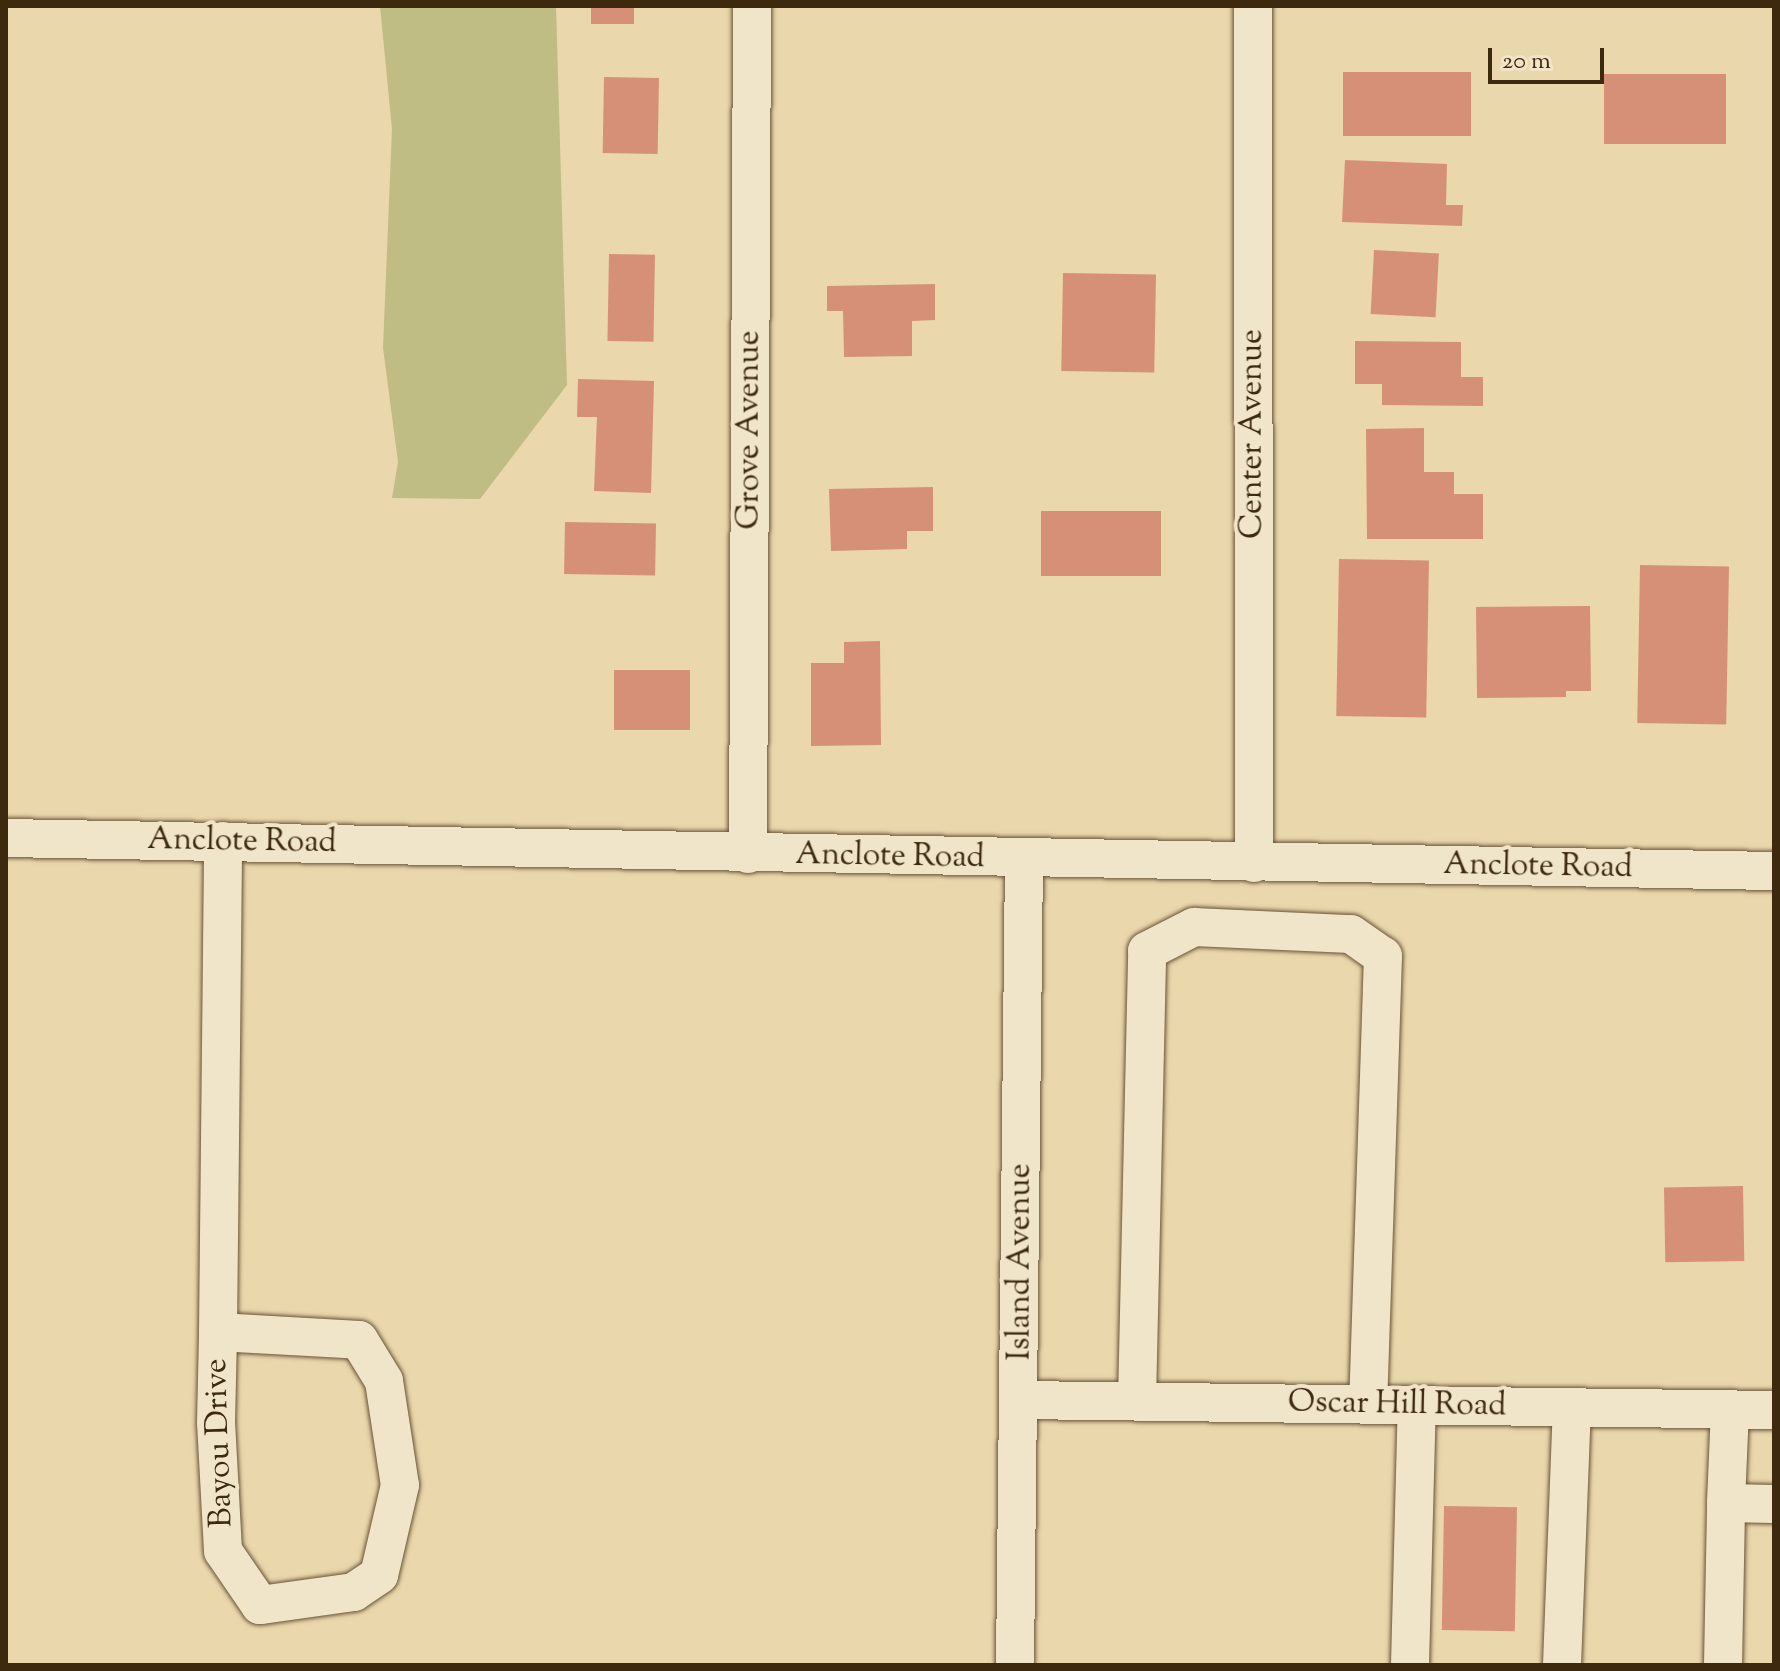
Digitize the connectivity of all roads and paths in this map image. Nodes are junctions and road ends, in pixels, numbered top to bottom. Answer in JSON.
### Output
{"nodes":[{"id":1,"x":752,"y":6,"type":"edge"},
{"id":2,"x":1253,"y":6,"type":"edge"},
{"id":3,"x":6,"y":838,"type":"edge"},
{"id":4,"x":223,"y":841,"type":"junction"},
{"id":5,"x":748,"y":854,"type":"junction"},
{"id":6,"x":1024,"y":859,"type":"junction"},
{"id":7,"x":1254,"y":863,"type":"junction"},
{"id":8,"x":1774,"y":871,"type":"edge"},
{"id":9,"x":218,"y":1332,"type":"junction"},
{"id":10,"x":1020,"y":1400,"type":"junction"},
{"id":11,"x":1137,"y":1401,"type":"junction"},
{"id":12,"x":1368,"y":1405,"type":"junction"},
{"id":13,"x":1417,"y":1405,"type":"junction"},
{"id":14,"x":1572,"y":1407,"type":"junction"},
{"id":15,"x":1730,"y":1410,"type":"junction"},
{"id":16,"x":1774,"y":1410,"type":"edge"},
{"id":17,"x":1726,"y":1503,"type":"junction"},
{"id":18,"x":1774,"y":1504,"type":"edge"},
{"id":19,"x":1015,"y":1665,"type":"edge"},
{"id":20,"x":1410,"y":1665,"type":"edge"},
{"id":21,"x":1562,"y":1665,"type":"edge"},
{"id":22,"x":1723,"y":1665,"type":"edge"}],
"edges":[{"from":1,"to":5,"type":"street","name":"Grove Avenue"},
{"from":2,"to":7,"type":"street","name":"Center Avenue"},
{"from":3,"to":4,"type":"street","name":"Anclote Road"},
{"from":4,"to":5,"type":"street","name":"Anclote Road"},
{"from":4,"to":9,"type":"street","name":"Bayou Drive"},
{"from":5,"to":6,"type":"street","name":"Anclote Road"},
{"from":6,"to":7,"type":"street","name":"Anclote Road"},
{"from":6,"to":10,"type":"street","name":"Island Avenue"},
{"from":7,"to":8,"type":"street","name":"Anclote Road"},
{"from":9,"to":9,"type":"street","name":"Bayou Drive"},
{"from":10,"to":11,"type":"street","name":"Oscar Hill Road"},
{"from":10,"to":19,"type":"street","name":"Island Avenue"},
{"from":11,"to":12,"type":"street","name":"Oscar Hill Road"},
{"from":11,"to":12,"type":"street"},
{"from":12,"to":13,"type":"street","name":"Oscar Hill Road"},
{"from":13,"to":14,"type":"street","name":"Oscar Hill Road"},
{"from":13,"to":20,"type":"street"},
{"from":14,"to":15,"type":"street","name":"Oscar Hill Road"},
{"from":14,"to":21,"type":"street"},
{"from":15,"to":16,"type":"street","name":"Oscar Hill Road"},
{"from":15,"to":17,"type":"street"},
{"from":17,"to":18,"type":"street"},
{"from":17,"to":22,"type":"street"}]}
